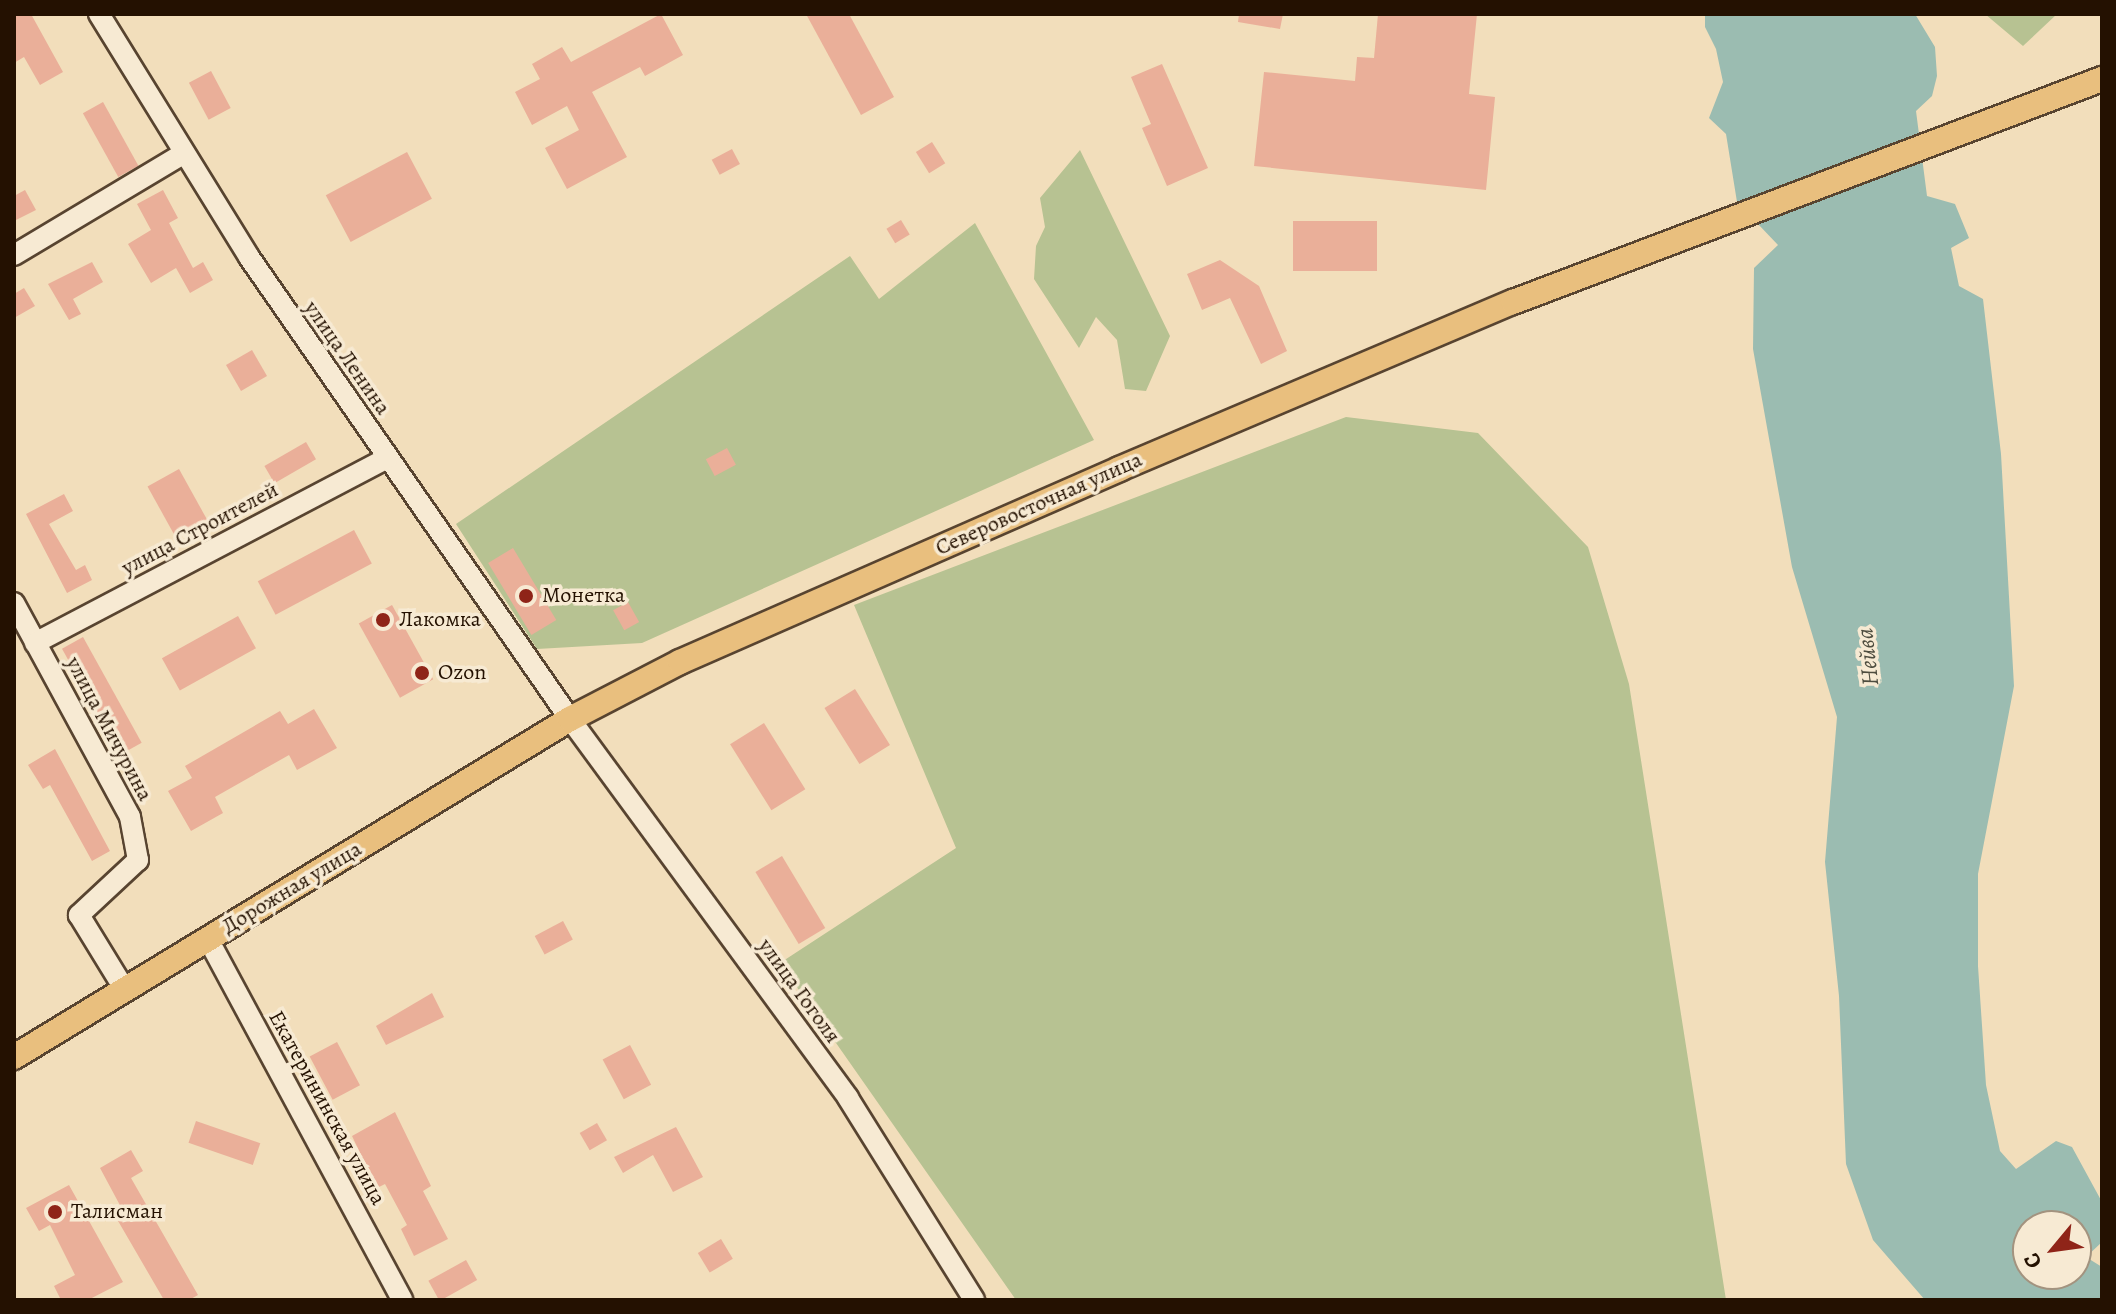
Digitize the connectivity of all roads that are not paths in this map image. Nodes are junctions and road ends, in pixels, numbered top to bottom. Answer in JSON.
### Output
{"nodes":[{"id":1,"x":99,"y":14,"type":"edge"},
{"id":2,"x":2102,"y":79,"type":"edge"},
{"id":3,"x":183,"y":154,"type":"junction"},
{"id":4,"x":14,"y":255,"type":"edge"},
{"id":5,"x":387,"y":458,"type":"junction"},
{"id":6,"x":14,"y":603,"type":"edge"},
{"id":7,"x":35,"y":643,"type":"junction"},
{"id":8,"x":570,"y":719,"type":"junction"},
{"id":9,"x":208,"y":939,"type":"junction"},
{"id":10,"x":125,"y":990,"type":"junction"},
{"id":11,"x":14,"y":1057,"type":"edge"},
{"id":12,"x":402,"y":1300,"type":"edge"},
{"id":13,"x":974,"y":1300,"type":"edge"}],
"edges":[{"from":1,"to":3,"type":"street","name":"улица Ленина"},
{"from":2,"to":8,"type":"main road","name":"Северовосточная улица"},
{"from":3,"to":4,"type":"street"},
{"from":3,"to":5,"type":"street","name":"улица Ленина"},
{"from":5,"to":7,"type":"street","name":"улица Строителей"},
{"from":5,"to":8,"type":"street","name":"улица Ленина"},
{"from":6,"to":7,"type":"street","name":"улица Мичурина"},
{"from":7,"to":10,"type":"street","name":"улица Мичурина"},
{"from":8,"to":9,"type":"main road","name":"Дорожная улица"},
{"from":8,"to":13,"type":"street","name":"улица Гоголя"},
{"from":9,"to":10,"type":"main road","name":"Дорожная улица"},
{"from":9,"to":12,"type":"street","name":"Екатерининская улица"},
{"from":10,"to":11,"type":"main road","name":"Дорожная улица"}]}
